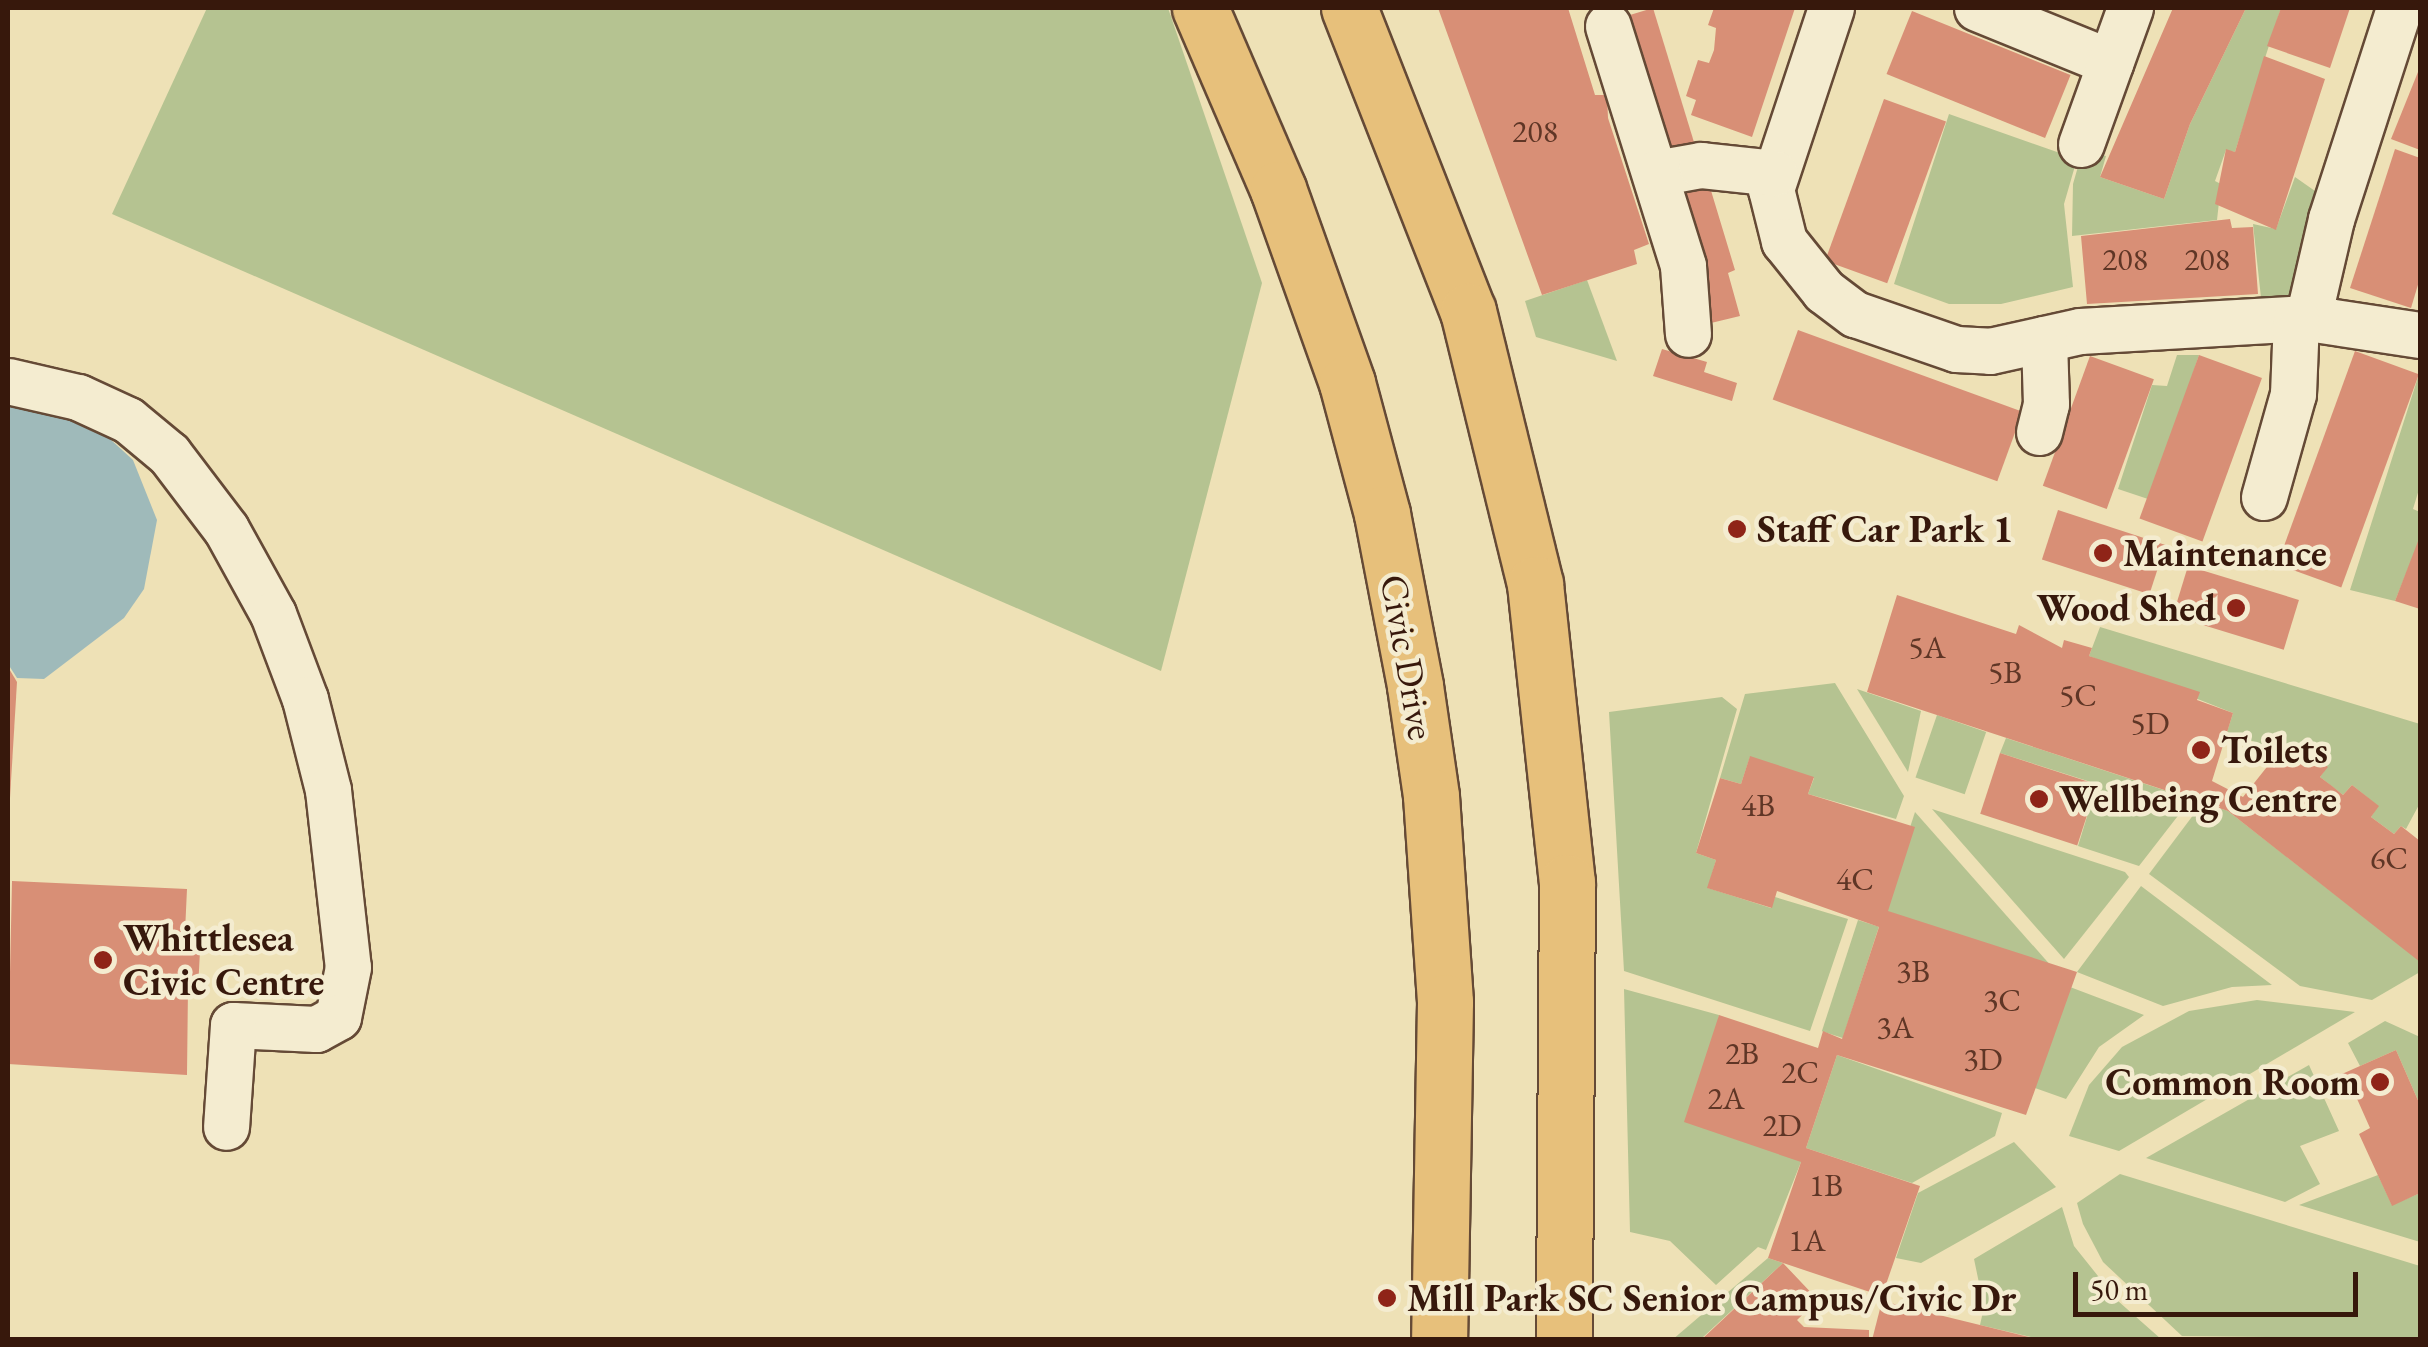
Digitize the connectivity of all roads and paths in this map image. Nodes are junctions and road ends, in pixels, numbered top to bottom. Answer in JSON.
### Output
{"nodes":[{"id":1,"x":1200,"y":8,"type":"edge"},
{"id":2,"x":1349,"y":8,"type":"edge"},
{"id":3,"x":1832,"y":8,"type":"edge"},
{"id":4,"x":1977,"y":8,"type":"edge"},
{"id":5,"x":2130,"y":8,"type":"edge"},
{"id":6,"x":2399,"y":8,"type":"edge"},
{"id":7,"x":1608,"y":26,"type":"dead end"},
{"id":8,"x":2110,"y":62,"type":"junction"},
{"id":9,"x":2082,"y":144,"type":"dead end"},
{"id":10,"x":1656,"y":173,"type":"junction"},
{"id":11,"x":1775,"y":173,"type":"junction"},
{"id":12,"x":2302,"y":318,"type":"junction"},
{"id":13,"x":1688,"y":334,"type":"dead end"},
{"id":14,"x":2420,"y":336,"type":"edge"},
{"id":15,"x":2044,"y":339,"type":"junction"},
{"id":16,"x":8,"y":381,"type":"edge"},
{"id":17,"x":2039,"y":432,"type":"dead end"},
{"id":18,"x":2264,"y":498,"type":"dead end"},
{"id":19,"x":226,"y":1127,"type":"dead end"},
{"id":20,"x":1439,"y":1340,"type":"edge"},
{"id":21,"x":1564,"y":1340,"type":"edge"}],
"edges":[{"from":1,"to":20,"type":"main road","name":"Civic Drive"},
{"from":2,"to":21,"type":"main road"},
{"from":3,"to":11,"type":"lane"},
{"from":4,"to":8,"type":"lane"},
{"from":5,"to":8,"type":"lane"},
{"from":6,"to":12,"type":"lane"},
{"from":7,"to":10,"type":"lane"},
{"from":8,"to":9,"type":"lane"},
{"from":10,"to":11,"type":"lane"},
{"from":10,"to":13,"type":"lane"},
{"from":11,"to":15,"type":"lane"},
{"from":12,"to":14,"type":"lane"},
{"from":12,"to":15,"type":"lane"},
{"from":12,"to":18,"type":"lane"},
{"from":15,"to":17,"type":"lane"},
{"from":16,"to":19,"type":"lane"}]}
